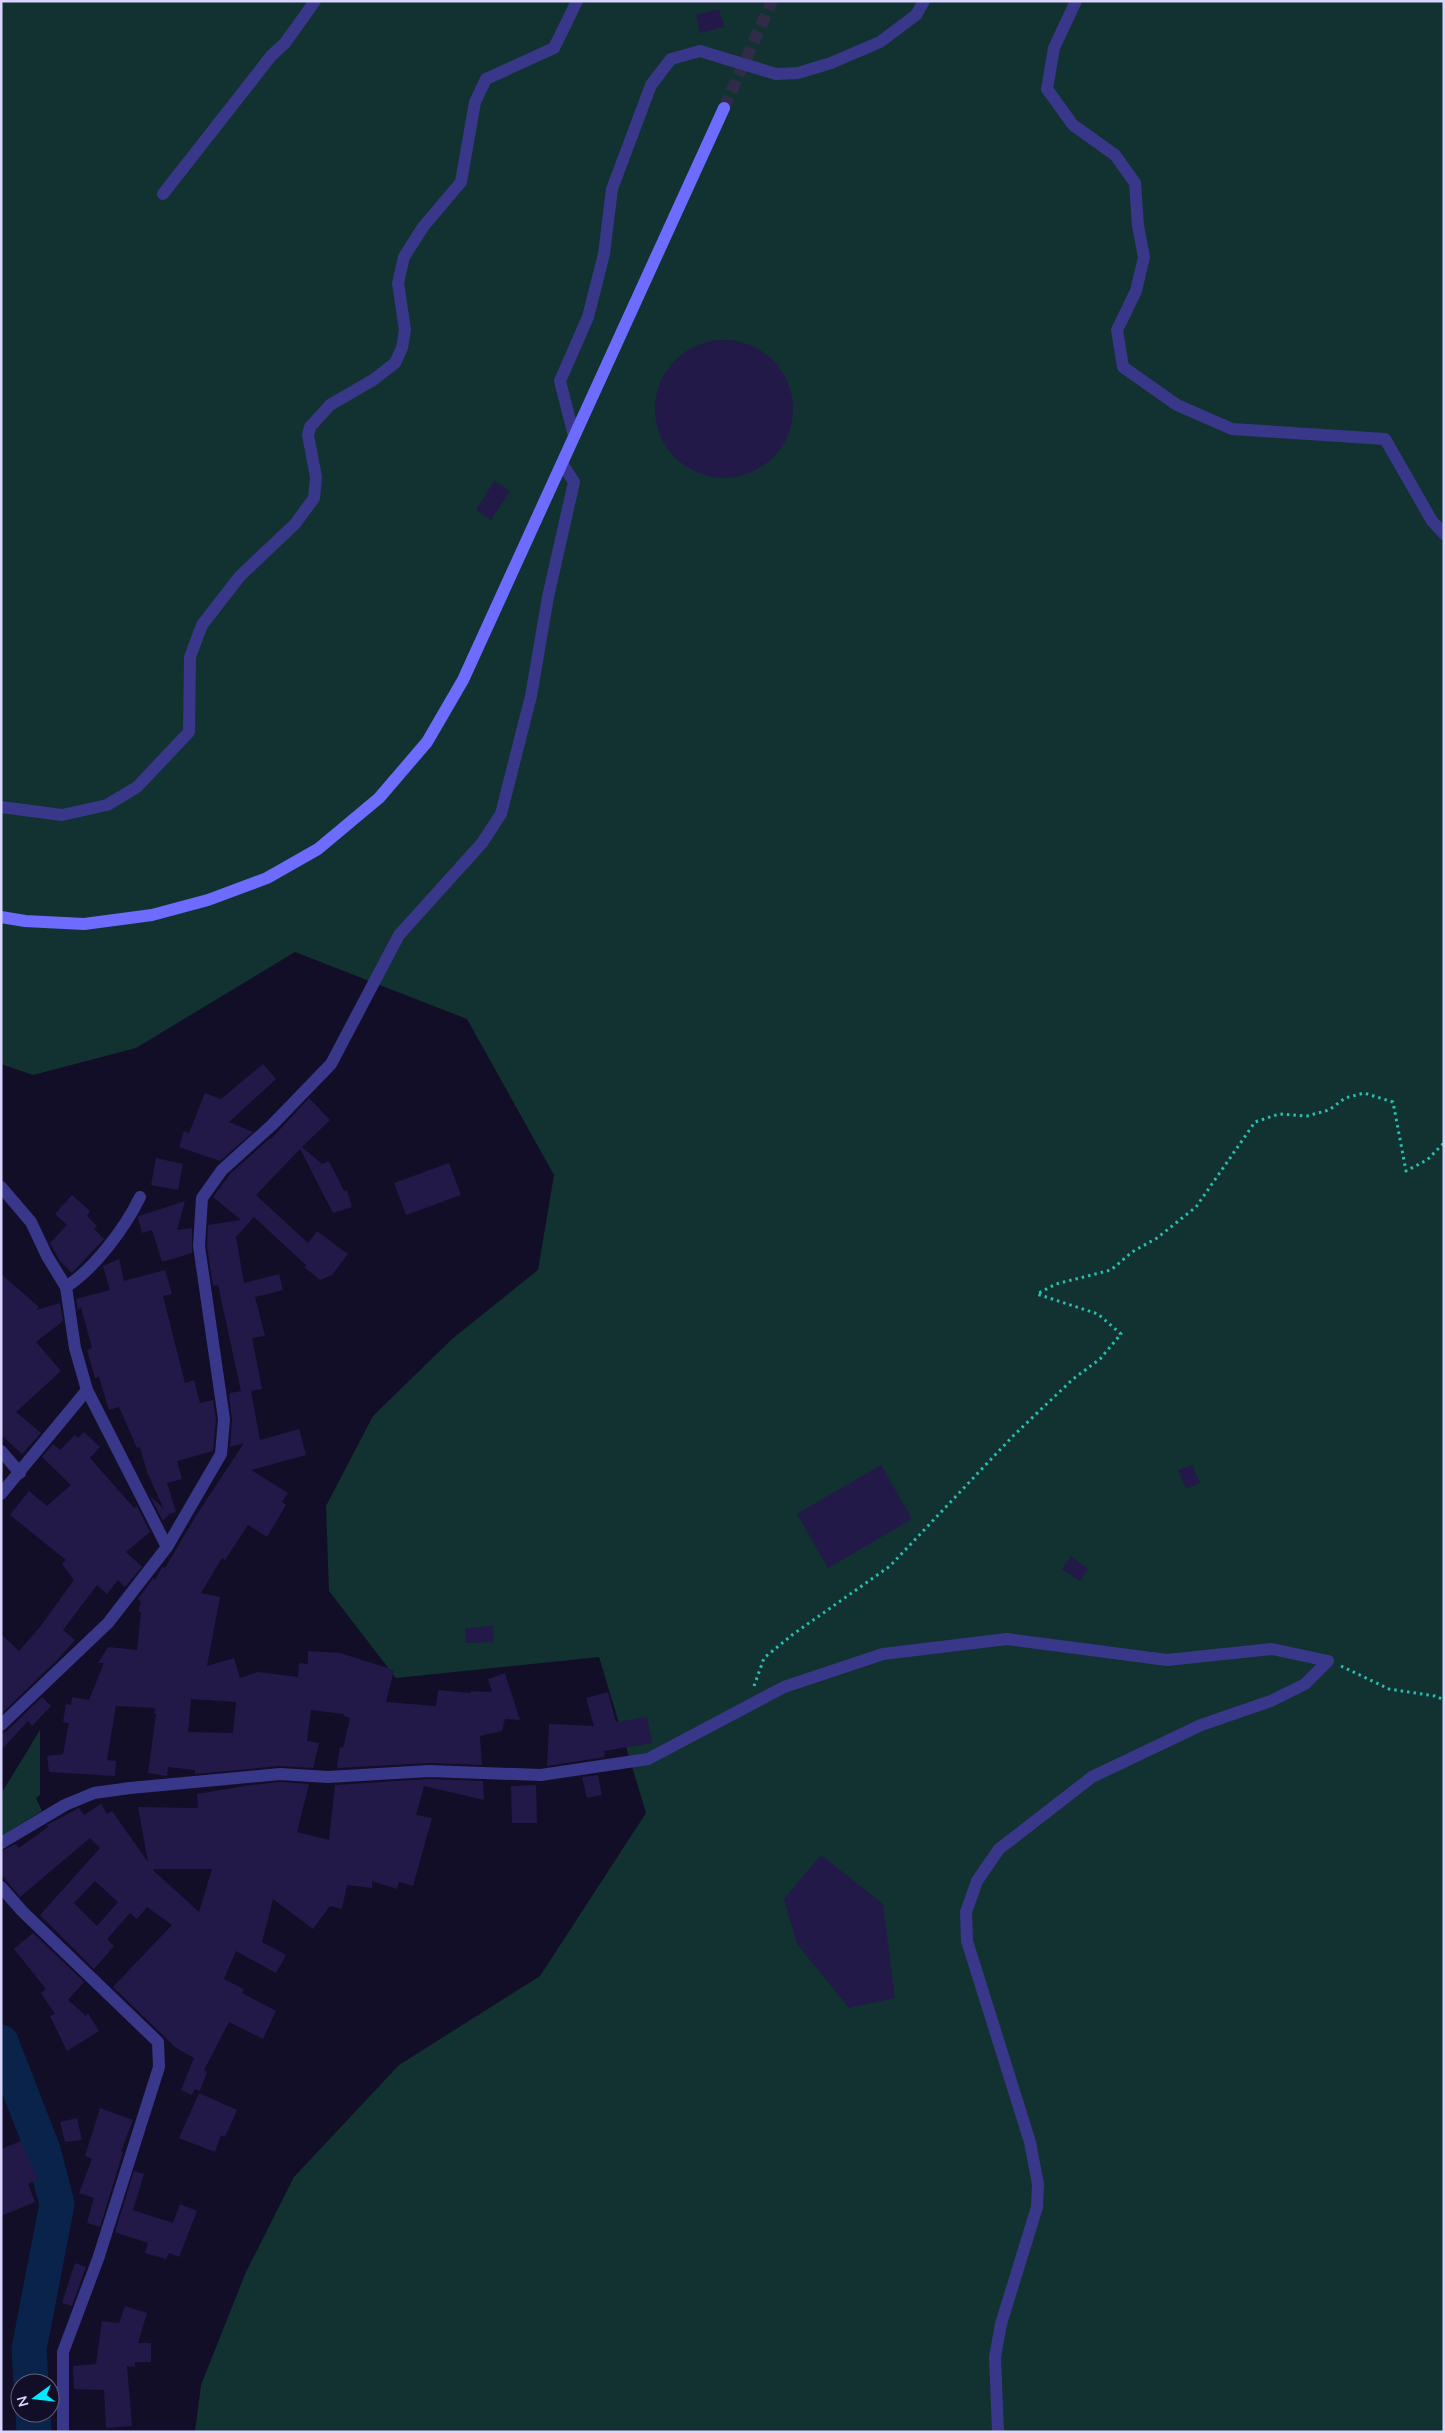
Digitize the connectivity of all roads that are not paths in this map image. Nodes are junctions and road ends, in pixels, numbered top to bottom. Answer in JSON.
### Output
{"nodes":[{"id":1,"x":314,"y":1,"type":"edge"},
{"id":2,"x":577,"y":1,"type":"edge"},
{"id":3,"x":924,"y":1,"type":"edge"},
{"id":4,"x":1076,"y":1,"type":"edge"},
{"id":5,"x":724,"y":108,"type":"tunnel mouth"},
{"id":6,"x":163,"y":194,"type":"dead end"},
{"id":7,"x":574,"y":436,"type":"junction"},
{"id":8,"x":563,"y":465,"type":"junction"},
{"id":9,"x":1444,"y":534,"type":"edge"},
{"id":10,"x":1,"y":807,"type":"edge"},
{"id":11,"x":1,"y":917,"type":"edge"},
{"id":12,"x":1,"y":1187,"type":"edge"},
{"id":13,"x":140,"y":1197,"type":"dead end"},
{"id":14,"x":66,"y":1287,"type":"junction"},
{"id":15,"x":87,"y":1390,"type":"junction"},
{"id":16,"x":1,"y":1451,"type":"edge"},
{"id":17,"x":20,"y":1473,"type":"junction"},
{"id":18,"x":1,"y":1494,"type":"edge"},
{"id":19,"x":167,"y":1547,"type":"junction"},
{"id":20,"x":1,"y":1725,"type":"edge"},
{"id":21,"x":1,"y":1843,"type":"edge"},
{"id":22,"x":1,"y":1887,"type":"edge"},
{"id":23,"x":62,"y":2432,"type":"edge"},
{"id":24,"x":998,"y":2432,"type":"edge"}],
"edges":[{"from":1,"to":6,"type":"street"},
{"from":2,"to":10,"type":"street"},
{"from":3,"to":7,"type":"street"},
{"from":4,"to":9,"type":"street"},
{"from":5,"to":7,"type":"street"},
{"from":7,"to":8,"type":"street"},
{"from":8,"to":11,"type":"street"},
{"from":8,"to":19,"type":"street"},
{"from":12,"to":14,"type":"street"},
{"from":13,"to":14,"type":"street"},
{"from":14,"to":15,"type":"street"},
{"from":15,"to":17,"type":"street"},
{"from":15,"to":19,"type":"street"},
{"from":16,"to":17,"type":"street"},
{"from":17,"to":18,"type":"street"},
{"from":19,"to":20,"type":"street"},
{"from":21,"to":24,"type":"street"},
{"from":22,"to":23,"type":"street"}]}
